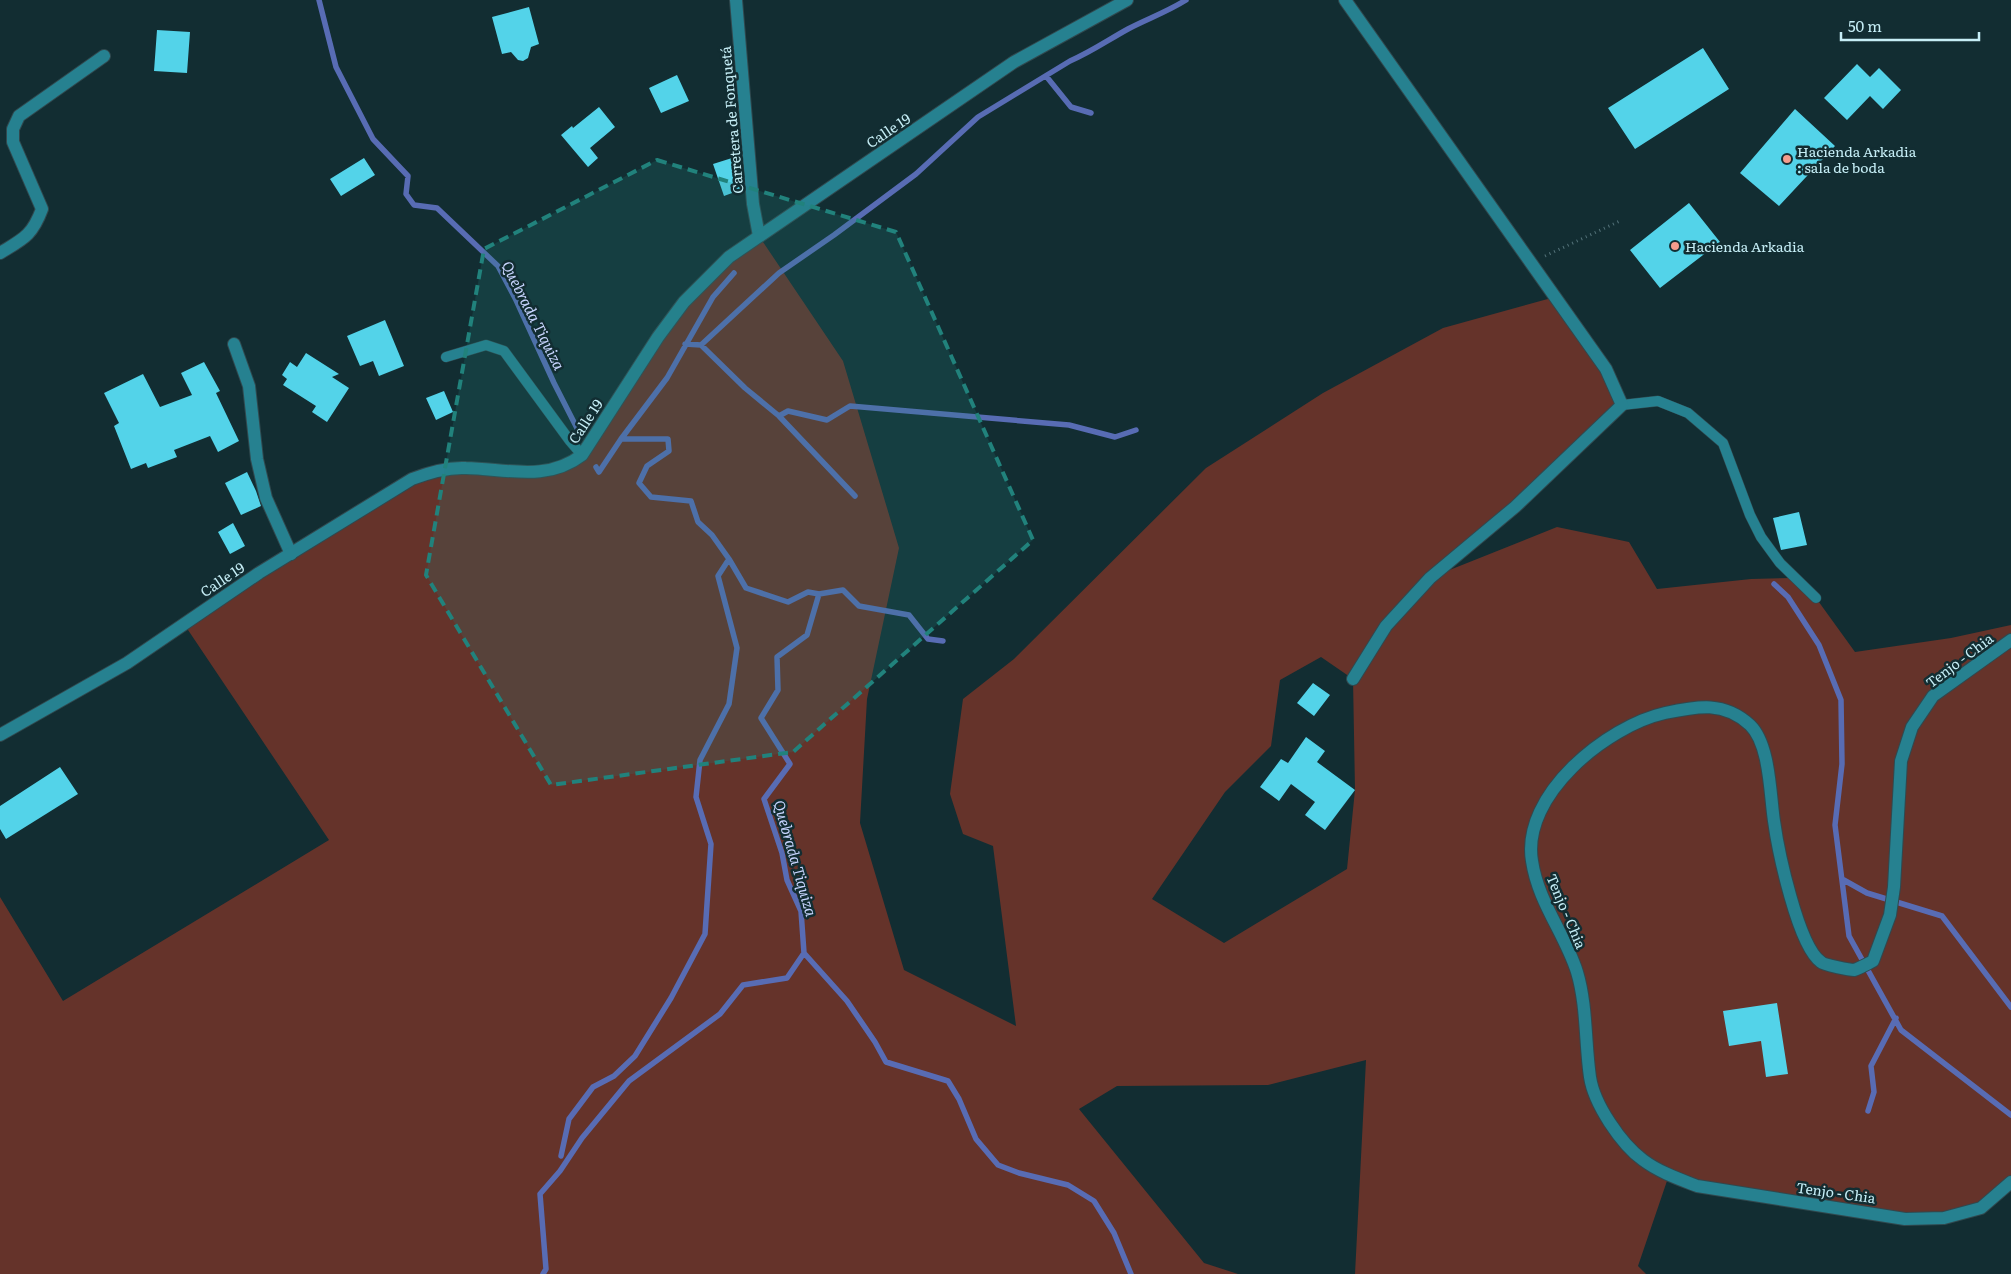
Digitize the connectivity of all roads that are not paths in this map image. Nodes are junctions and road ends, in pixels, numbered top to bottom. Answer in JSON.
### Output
{"nodes":[{"id":1,"x":736,"y":0,"type":"edge"},
{"id":2,"x":1127,"y":0,"type":"edge"},
{"id":3,"x":1346,"y":0,"type":"edge"},
{"id":4,"x":104,"y":56,"type":"dead end"},
{"id":5,"x":759,"y":236,"type":"junction"},
{"id":6,"x":0,"y":253,"type":"edge"},
{"id":7,"x":234,"y":344,"type":"dead end"},
{"id":8,"x":446,"y":358,"type":"dead end"},
{"id":9,"x":1622,"y":405,"type":"junction"},
{"id":10,"x":582,"y":454,"type":"junction"},
{"id":11,"x":291,"y":554,"type":"junction"},
{"id":12,"x":1816,"y":598,"type":"dead end"},
{"id":13,"x":2011,"y":640,"type":"edge"},
{"id":14,"x":1353,"y":679,"type":"dead end"},
{"id":15,"x":0,"y":735,"type":"edge"},
{"id":16,"x":2011,"y":1182,"type":"edge"}],
"edges":[{"from":1,"to":5,"type":"street","name":"Carretera de Fonquetá"},
{"from":2,"to":5,"type":"street","name":"Calle 19"},
{"from":3,"to":9,"type":"street"},
{"from":4,"to":6,"type":"street"},
{"from":5,"to":10,"type":"street","name":"Calle 19"},
{"from":7,"to":11,"type":"street"},
{"from":8,"to":10,"type":"lane"},
{"from":9,"to":12,"type":"lane"},
{"from":9,"to":14,"type":"street"},
{"from":10,"to":11,"type":"street","name":"Calle 19"},
{"from":11,"to":15,"type":"street","name":"Calle 19"},
{"from":13,"to":16,"type":"street","name":"Tenjo - Chia"}]}
